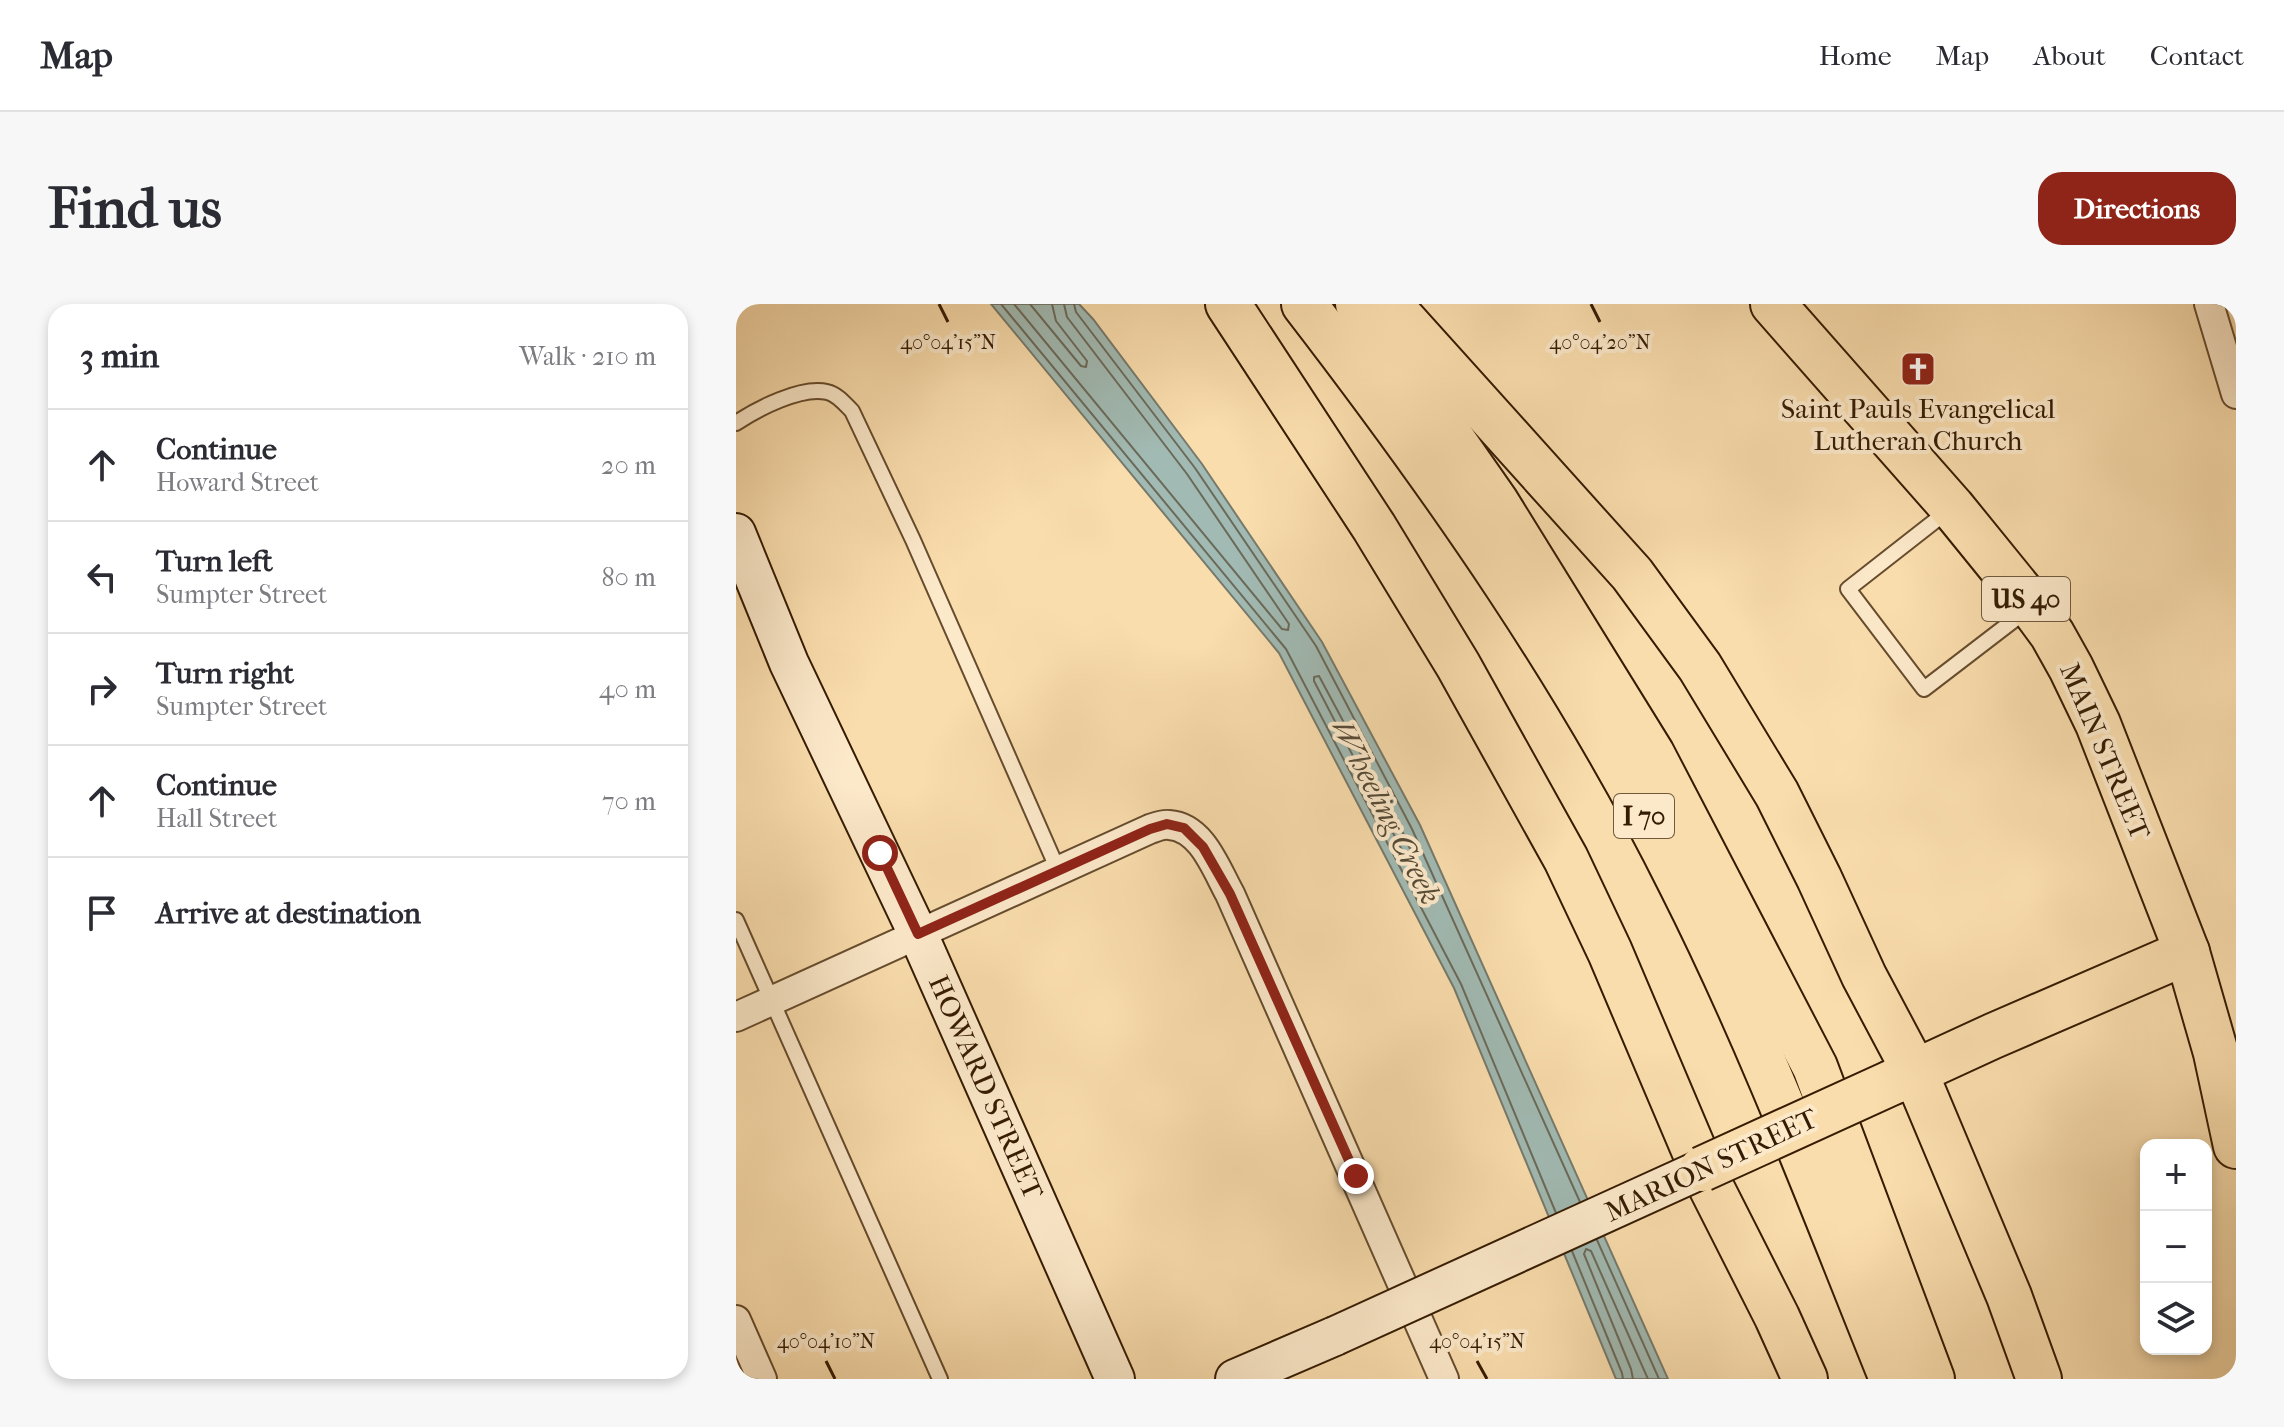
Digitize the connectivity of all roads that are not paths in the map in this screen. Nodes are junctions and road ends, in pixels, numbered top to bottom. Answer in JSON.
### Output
{"nodes":[{"id":1,"x":1228,"y":304,"type":"edge"},
{"id":2,"x":1304,"y":304,"type":"edge"},
{"id":3,"x":1358,"y":304,"type":"edge"},
{"id":4,"x":1389,"y":304,"type":"edge"},
{"id":5,"x":1773,"y":304,"type":"edge"},
{"id":6,"x":2209,"y":304,"type":"edge"},
{"id":7,"x":2236,"y":394,"type":"edge"},
{"id":8,"x":736,"y":423,"type":"edge"},
{"id":9,"x":1952,"y":507,"type":"junction"},
{"id":10,"x":736,"y":533,"type":"edge"},
{"id":11,"x":2031,"y":606,"type":"junction"},
{"id":12,"x":1058,"y":870,"type":"junction"},
{"id":13,"x":736,"y":920,"type":"edge"},
{"id":14,"x":918,"y":934,"type":"junction"},
{"id":15,"x":2187,"y":952,"type":"junction"},
{"id":16,"x":772,"y":1000,"type":"junction"},
{"id":17,"x":736,"y":1017,"type":"edge"},
{"id":18,"x":1904,"y":1077,"type":"junction"},
{"id":19,"x":2236,"y":1146,"type":"edge"},
{"id":20,"x":1702,"y":1169,"type":"junction"},
{"id":21,"x":736,"y":1320,"type":"edge"},
{"id":22,"x":762,"y":1379,"type":"edge"},
{"id":23,"x":940,"y":1379,"type":"edge"},
{"id":24,"x":1115,"y":1379,"type":"edge"},
{"id":25,"x":1235,"y":1379,"type":"edge"},
{"id":26,"x":1444,"y":1379,"type":"edge"},
{"id":27,"x":1805,"y":1379,"type":"edge"},
{"id":28,"x":1892,"y":1379,"type":"edge"},
{"id":29,"x":1932,"y":1379,"type":"edge"},
{"id":30,"x":2039,"y":1379,"type":"edge"}],
"edges":[{"from":1,"to":20,"type":"main road"},
{"from":2,"to":28,"type":"main road","number":"I 70"},
{"from":3,"to":29,"type":"main road","number":"I 70"},
{"from":4,"to":18,"type":"main road"},
{"from":5,"to":9,"type":"main road","name":"MAIN STREET","number":"US 40"},
{"from":6,"to":7,"type":"street"},
{"from":8,"to":12,"type":"lane"},
{"from":9,"to":11,"type":"main road","name":"MAIN STREET","number":"US 40"},
{"from":9,"to":11,"type":"lane"},
{"from":10,"to":14,"type":"street","name":"HOWARD STREET"},
{"from":11,"to":15,"type":"main road","name":"MAIN STREET","number":"US 40"},
{"from":12,"to":14,"type":"street"},
{"from":12,"to":26,"type":"street"},
{"from":13,"to":16,"type":"lane"},
{"from":14,"to":16,"type":"street"},
{"from":14,"to":24,"type":"street","name":"HOWARD STREET"},
{"from":15,"to":18,"type":"main road","name":"MARION STREET"},
{"from":15,"to":19,"type":"main road","name":"MAIN STREET","number":"US 40"},
{"from":16,"to":17,"type":"street"},
{"from":16,"to":23,"type":"lane"},
{"from":18,"to":20,"type":"main road","name":"MARION STREET","bridge":true},
{"from":18,"to":30,"type":"main road"},
{"from":20,"to":25,"type":"street","name":"MARION STREET","bridge":true},
{"from":20,"to":27,"type":"main road"},
{"from":21,"to":22,"type":"street"}]}
